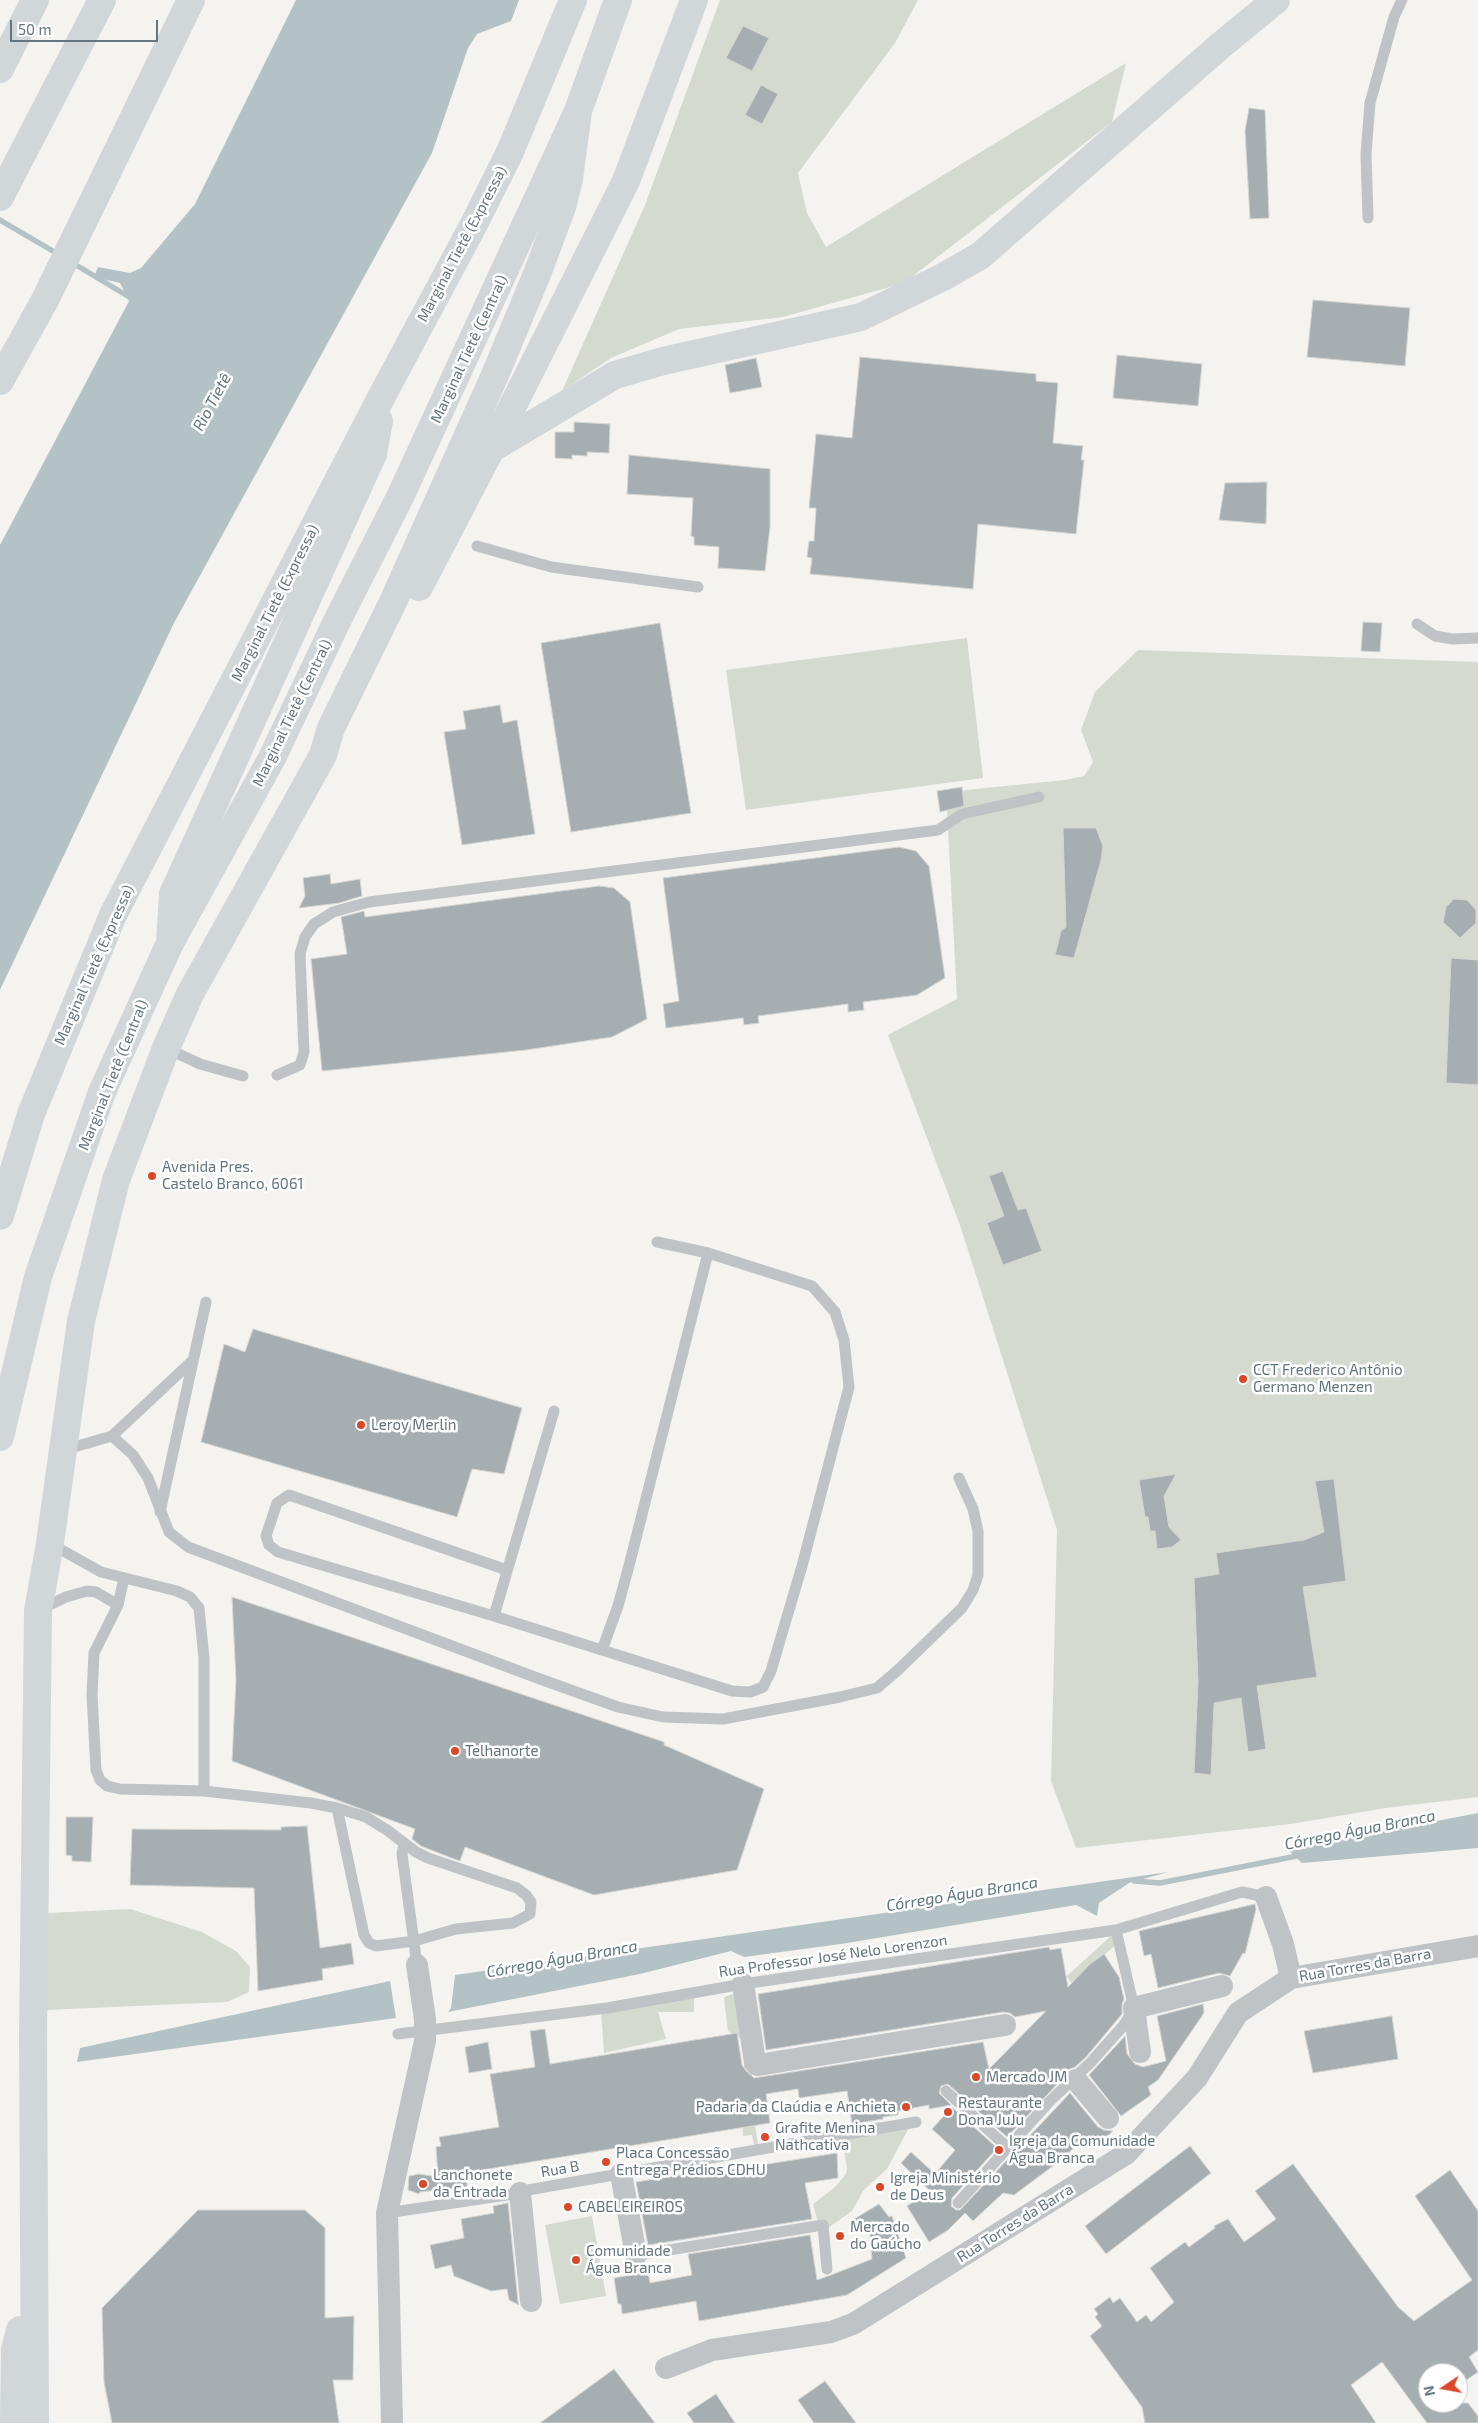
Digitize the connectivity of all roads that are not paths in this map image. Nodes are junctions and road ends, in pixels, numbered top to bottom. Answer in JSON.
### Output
{"nodes":[{"id":1,"x":35,"y":0,"type":"edge"},
{"id":2,"x":102,"y":0,"type":"edge"},
{"id":3,"x":191,"y":0,"type":"edge"},
{"id":4,"x":573,"y":0,"type":"edge"},
{"id":5,"x":618,"y":0,"type":"edge"},
{"id":6,"x":694,"y":0,"type":"edge"},
{"id":7,"x":1276,"y":0,"type":"edge"},
{"id":8,"x":1402,"y":0,"type":"edge"},
{"id":9,"x":0,"y":69,"type":"edge"},
{"id":10,"x":578,"y":111,"type":"junction"},
{"id":11,"x":0,"y":197,"type":"edge"},
{"id":12,"x":1368,"y":218,"type":"dead end"},
{"id":13,"x":0,"y":381,"type":"edge"},
{"id":14,"x":384,"y":392,"type":"junction"},
{"id":15,"x":491,"y":449,"type":"junction"},
{"id":16,"x":477,"y":546,"type":"dead end"},
{"id":17,"x":698,"y":587,"type":"dead end"},
{"id":18,"x":1417,"y":624,"type":"dead end"},
{"id":19,"x":1478,"y":638,"type":"edge"},
{"id":20,"x":322,"y":755,"type":"junction"},
{"id":21,"x":1040,"y":796,"type":"dead end"},
{"id":22,"x":170,"y":943,"type":"junction"},
{"id":23,"x":166,"y":1048,"type":"junction"},
{"id":24,"x":277,"y":1075,"type":"dead end"},
{"id":25,"x":243,"y":1076,"type":"dead end"},
{"id":26,"x":0,"y":1216,"type":"edge"},
{"id":27,"x":657,"y":1242,"type":"dead end"},
{"id":28,"x":708,"y":1253,"type":"junction"},
{"id":29,"x":206,"y":1302,"type":"dead end"},
{"id":30,"x":191,"y":1362,"type":"junction"},
{"id":31,"x":554,"y":1411,"type":"dead end"},
{"id":32,"x":112,"y":1436,"type":"junction"},
{"id":33,"x":0,"y":1437,"type":"edge"},
{"id":34,"x":63,"y":1450,"type":"junction"},
{"id":35,"x":960,"y":1478,"type":"dead end"},
{"id":36,"x":160,"y":1512,"type":"junction"},
{"id":37,"x":50,"y":1543,"type":"junction"},
{"id":38,"x":507,"y":1570,"type":"junction"},
{"id":39,"x":124,"y":1578,"type":"junction"},
{"id":40,"x":118,"y":1605,"type":"junction"},
{"id":41,"x":38,"y":1610,"type":"junction"},
{"id":42,"x":494,"y":1616,"type":"junction"},
{"id":43,"x":602,"y":1650,"type":"junction"},
{"id":44,"x":204,"y":1791,"type":"junction"},
{"id":45,"x":337,"y":1808,"type":"junction"},
{"id":46,"x":404,"y":1844,"type":"junction"},
{"id":47,"x":1266,"y":1897,"type":"joint"},
{"id":48,"x":1116,"y":1930,"type":"junction"},
{"id":49,"x":414,"y":1941,"type":"junction"},
{"id":50,"x":1478,"y":1946,"type":"edge"},
{"id":51,"x":417,"y":1965,"type":"joint"},
{"id":52,"x":1291,"y":1978,"type":"junction"},
{"id":53,"x":743,"y":1984,"type":"junction"},
{"id":54,"x":1222,"y":1986,"type":"dead end"},
{"id":55,"x":1134,"y":2008,"type":"junction"},
{"id":56,"x":1005,"y":2025,"type":"dead end"},
{"id":57,"x":426,"y":2030,"type":"junction"},
{"id":58,"x":398,"y":2034,"type":"dead end"},
{"id":59,"x":1140,"y":2052,"type":"dead end"},
{"id":60,"x":1076,"y":2080,"type":"dead end"},
{"id":61,"x":946,"y":2092,"type":"dead end"},
{"id":62,"x":1108,"y":2118,"type":"dead end"},
{"id":63,"x":916,"y":2122,"type":"dead end"},
{"id":64,"x":1008,"y":2148,"type":"junction"},
{"id":65,"x":621,"y":2174,"type":"junction"},
{"id":66,"x":520,"y":2193,"type":"junction"},
{"id":67,"x":958,"y":2203,"type":"dead end"},
{"id":68,"x":387,"y":2212,"type":"junction"},
{"id":69,"x":632,"y":2256,"type":"joint"},
{"id":70,"x":33,"y":2268,"type":"junction"},
{"id":71,"x":827,"y":2269,"type":"dead end"},
{"id":72,"x":531,"y":2301,"type":"dead end"},
{"id":73,"x":666,"y":2368,"type":"dead end"},
{"id":74,"x":14,"y":2423,"type":"edge"},
{"id":75,"x":35,"y":2423,"type":"edge"},
{"id":76,"x":392,"y":2423,"type":"edge"}],
"edges":[{"from":1,"to":9,"type":"highway"},
{"from":2,"to":11,"type":"highway"},
{"from":3,"to":13,"type":"highway"},
{"from":4,"to":14,"type":"highway","name":"Marginal Tietê (Expressa)"},
{"from":5,"to":10,"type":"highway","name":"Marginal Tietê (Central)"},
{"from":6,"to":15,"type":"highway"},
{"from":7,"to":15,"type":"highway"},
{"from":8,"to":12,"type":"lane"},
{"from":10,"to":20,"type":"highway"},
{"from":10,"to":22,"type":"highway","name":"Marginal Tietê (Central)"},
{"from":14,"to":22,"type":"highway"},
{"from":14,"to":26,"type":"highway","name":"Marginal Tietê (Expressa)"},
{"from":15,"to":20,"type":"highway"},
{"from":16,"to":17,"type":"lane"},
{"from":18,"to":19,"type":"lane"},
{"from":20,"to":23,"type":"highway"},
{"from":21,"to":24,"type":"lane"},
{"from":22,"to":33,"type":"highway","name":"Marginal Tietê (Central)"},
{"from":23,"to":25,"type":"lane"},
{"from":23,"to":34,"type":"highway"},
{"from":27,"to":28,"type":"lane"},
{"from":28,"to":43,"type":"lane"},
{"from":28,"to":43,"type":"lane"},
{"from":29,"to":30,"type":"lane"},
{"from":30,"to":32,"type":"lane"},
{"from":30,"to":36,"type":"lane"},
{"from":31,"to":38,"type":"lane"},
{"from":32,"to":34,"type":"lane"},
{"from":32,"to":36,"type":"lane"},
{"from":34,"to":37,"type":"highway"},
{"from":35,"to":36,"type":"lane"},
{"from":37,"to":39,"type":"lane"},
{"from":37,"to":41,"type":"highway"},
{"from":38,"to":42,"type":"lane"},
{"from":38,"to":42,"type":"lane"},
{"from":39,"to":40,"type":"lane"},
{"from":39,"to":44,"type":"lane"},
{"from":40,"to":41,"type":"lane"},
{"from":40,"to":44,"type":"lane"},
{"from":41,"to":70,"type":"highway"},
{"from":42,"to":43,"type":"lane"},
{"from":44,"to":45,"type":"lane"},
{"from":45,"to":46,"type":"lane"},
{"from":45,"to":49,"type":"lane"},
{"from":46,"to":49,"type":"lane"},
{"from":46,"to":49,"type":"lane"},
{"from":47,"to":48,"type":"lane","name":"Rua Professor José Nelo Lorenzon"},
{"from":47,"to":52,"type":"street"},
{"from":48,"to":53,"type":"lane","name":"Rua Professor José Nelo Lorenzon"},
{"from":48,"to":55,"type":"lane"},
{"from":49,"to":51,"type":"lane"},
{"from":50,"to":52,"type":"street","name":"Rua Torres da Barra"},
{"from":51,"to":57,"type":"street"},
{"from":52,"to":73,"type":"street","name":"Rua Torres da Barra"},
{"from":53,"to":56,"type":"street"},
{"from":53,"to":57,"type":"lane","name":"Rua Professor José Nelo Lorenzon"},
{"from":54,"to":55,"type":"street"},
{"from":55,"to":59,"type":"street"},
{"from":55,"to":64,"type":"lane"},
{"from":57,"to":58,"type":"lane","name":"Rua Professor José Nelo Lorenzon"},
{"from":57,"to":68,"type":"street"},
{"from":60,"to":62,"type":"street"},
{"from":61,"to":64,"type":"lane"},
{"from":63,"to":65,"type":"lane","name":"Rua B"},
{"from":64,"to":67,"type":"lane"},
{"from":65,"to":66,"type":"lane","name":"Rua B"},
{"from":65,"to":69,"type":"street"},
{"from":66,"to":68,"type":"lane","name":"Rua B"},
{"from":66,"to":72,"type":"street"},
{"from":68,"to":76,"type":"street"},
{"from":69,"to":71,"type":"lane"},
{"from":70,"to":74,"type":"highway"},
{"from":70,"to":75,"type":"highway"}]}
